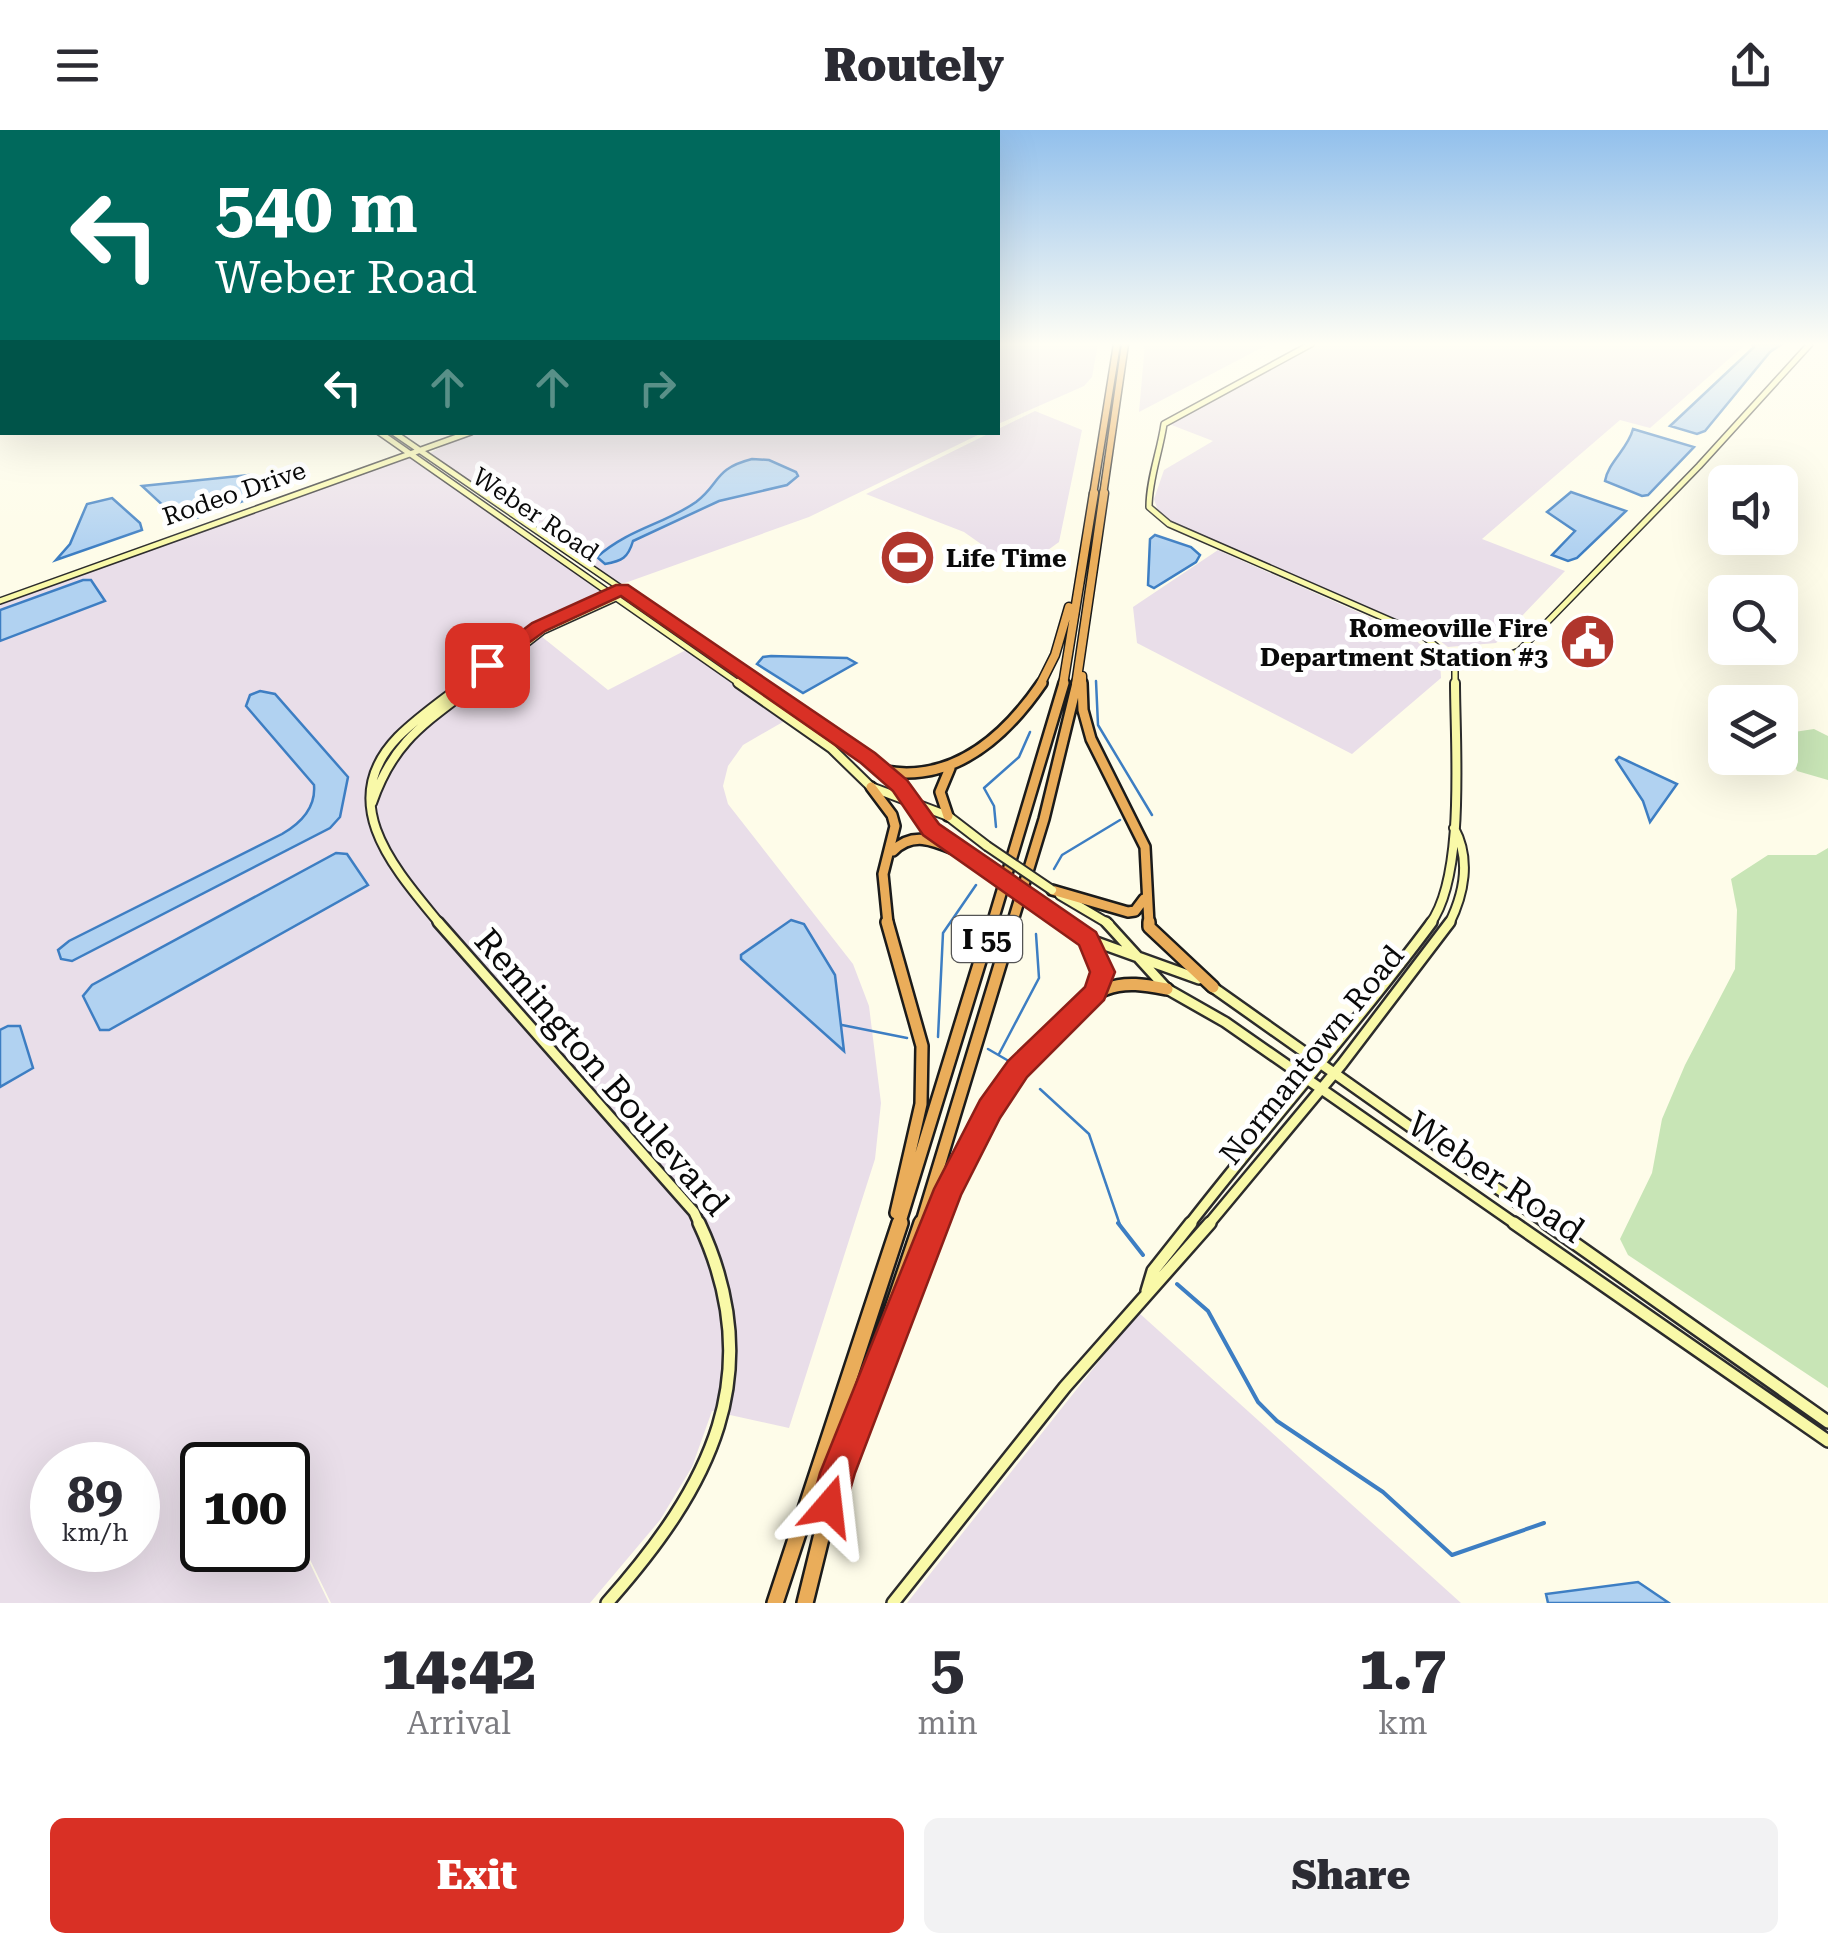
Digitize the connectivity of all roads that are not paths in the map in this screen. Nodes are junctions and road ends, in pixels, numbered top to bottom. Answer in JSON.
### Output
{"nodes":[{"id":1,"x":1105,"y":413,"type":"edge"},
{"id":2,"x":1114,"y":413,"type":"edge"},
{"id":3,"x":1183,"y":413,"type":"edge"},
{"id":4,"x":1748,"y":413,"type":"edge"},
{"id":5,"x":383,"y":435,"type":"edge"},
{"id":6,"x":398,"y":435,"type":"edge"},
{"id":7,"x":463,"y":435,"type":"edge"},
{"id":8,"x":421,"y":450,"type":"junction"},
{"id":9,"x":410,"y":454,"type":"junction"},
{"id":10,"x":1088,"y":586,"type":"junction"},
{"id":11,"x":619,"y":593,"type":"junction"},
{"id":12,"x":1076,"y":596,"type":"junction"},
{"id":13,"x":0,"y":598,"type":"edge"},
{"id":14,"x":1455,"y":662,"type":"junction"},
{"id":15,"x":951,"y":768,"type":"junction"},
{"id":16,"x":885,"y":771,"type":"junction"},
{"id":17,"x":872,"y":787,"type":"junction"},
{"id":18,"x":912,"y":804,"type":"junction"},
{"id":19,"x":948,"y":816,"type":"junction"},
{"id":20,"x":1454,"y":828,"type":"junction"},
{"id":21,"x":963,"y":853,"type":"junction"},
{"id":22,"x":887,"y":860,"type":"junction"},
{"id":23,"x":1052,"y":890,"type":"junction"},
{"id":24,"x":1147,"y":894,"type":"junction"},
{"id":25,"x":1088,"y":938,"type":"junction"},
{"id":26,"x":1137,"y":956,"type":"junction"},
{"id":27,"x":1213,"y":987,"type":"junction"},
{"id":28,"x":1167,"y":989,"type":"junction"},
{"id":29,"x":1095,"y":993,"type":"junction"},
{"id":30,"x":1321,"y":1064,"type":"junction"},
{"id":31,"x":1334,"y":1073,"type":"junction"},
{"id":32,"x":1307,"y":1080,"type":"junction"},
{"id":33,"x":1320,"y":1089,"type":"junction"},
{"id":34,"x":880,"y":1277,"type":"junction"},
{"id":35,"x":1146,"y":1291,"type":"junction"},
{"id":36,"x":1828,"y":1422,"type":"edge"},
{"id":37,"x":1828,"y":1441,"type":"edge"},
{"id":38,"x":838,"y":1473,"type":"junction"},
{"id":39,"x":607,"y":1603,"type":"edge"},
{"id":40,"x":775,"y":1603,"type":"edge"},
{"id":41,"x":805,"y":1603,"type":"edge"},
{"id":42,"x":893,"y":1603,"type":"edge"}],
"edges":[{"from":1,"to":12,"type":"highway","number":"I 55"},
{"from":2,"to":10,"type":"highway","number":"I 55"},
{"from":3,"to":14,"type":"street"},
{"from":4,"to":14,"type":"street"},
{"from":5,"to":9,"type":"street","name":"Weber Road"},
{"from":6,"to":8,"type":"street","name":"Weber Road"},
{"from":7,"to":8,"type":"street"},
{"from":8,"to":9,"type":"street"},
{"from":8,"to":11,"type":"street","name":"Weber Road"},
{"from":9,"to":11,"type":"street","name":"Weber Road"},
{"from":9,"to":13,"type":"street","name":"Rodeo Drive"},
{"from":10,"to":24,"type":"highway"},
{"from":10,"to":38,"type":"highway","number":"I 55"},
{"from":11,"to":16,"type":"street","name":"Weber Road"},
{"from":11,"to":17,"type":"street","name":"Weber Road"},
{"from":11,"to":39,"type":"street","name":"Remington Boulevard"},
{"from":12,"to":15,"type":"highway"},
{"from":12,"to":34,"type":"highway","number":"I 55"},
{"from":14,"to":20,"type":"street","name":"Normantown Road"},
{"from":15,"to":16,"type":"highway"},
{"from":15,"to":19,"type":"highway"},
{"from":16,"to":18,"type":"street","name":"Weber Road"},
{"from":17,"to":18,"type":"street","name":"Weber Road"},
{"from":17,"to":22,"type":"highway"},
{"from":18,"to":19,"type":"street","name":"Weber Road"},
{"from":18,"to":21,"type":"street","name":"Weber Road"},
{"from":19,"to":23,"type":"street","name":"Weber Road","bridge":true},
{"from":20,"to":30,"type":"street","name":"Normantown Road"},
{"from":20,"to":31,"type":"street","name":"Normantown Road"},
{"from":21,"to":22,"type":"highway"},
{"from":21,"to":25,"type":"street","name":"Weber Road","bridge":true},
{"from":22,"to":34,"type":"highway"},
{"from":23,"to":24,"type":"highway"},
{"from":23,"to":26,"type":"street","name":"Weber Road"},
{"from":24,"to":27,"type":"highway"},
{"from":25,"to":26,"type":"street","name":"Weber Road"},
{"from":25,"to":29,"type":"highway"},
{"from":26,"to":27,"type":"street","name":"Weber Road"},
{"from":26,"to":28,"type":"street","name":"Weber Road"},
{"from":27,"to":30,"type":"street","name":"Weber Road"},
{"from":28,"to":29,"type":"highway"},
{"from":28,"to":32,"type":"street","name":"Weber Road"},
{"from":29,"to":38,"type":"highway"},
{"from":30,"to":31,"type":"street","name":"Weber Road"},
{"from":30,"to":32,"type":"street","name":"Normantown Road"},
{"from":31,"to":33,"type":"street","name":"Normantown Road"},
{"from":31,"to":36,"type":"street","name":"Weber Road"},
{"from":32,"to":33,"type":"street","name":"Weber Road"},
{"from":32,"to":35,"type":"street","name":"Normantown Road"},
{"from":33,"to":35,"type":"street","name":"Normantown Road"},
{"from":33,"to":37,"type":"street","name":"Weber Road"},
{"from":34,"to":40,"type":"highway","number":"I 55"},
{"from":35,"to":42,"type":"street","name":"Normantown Road"},
{"from":38,"to":41,"type":"highway","number":"I 55"}]}
